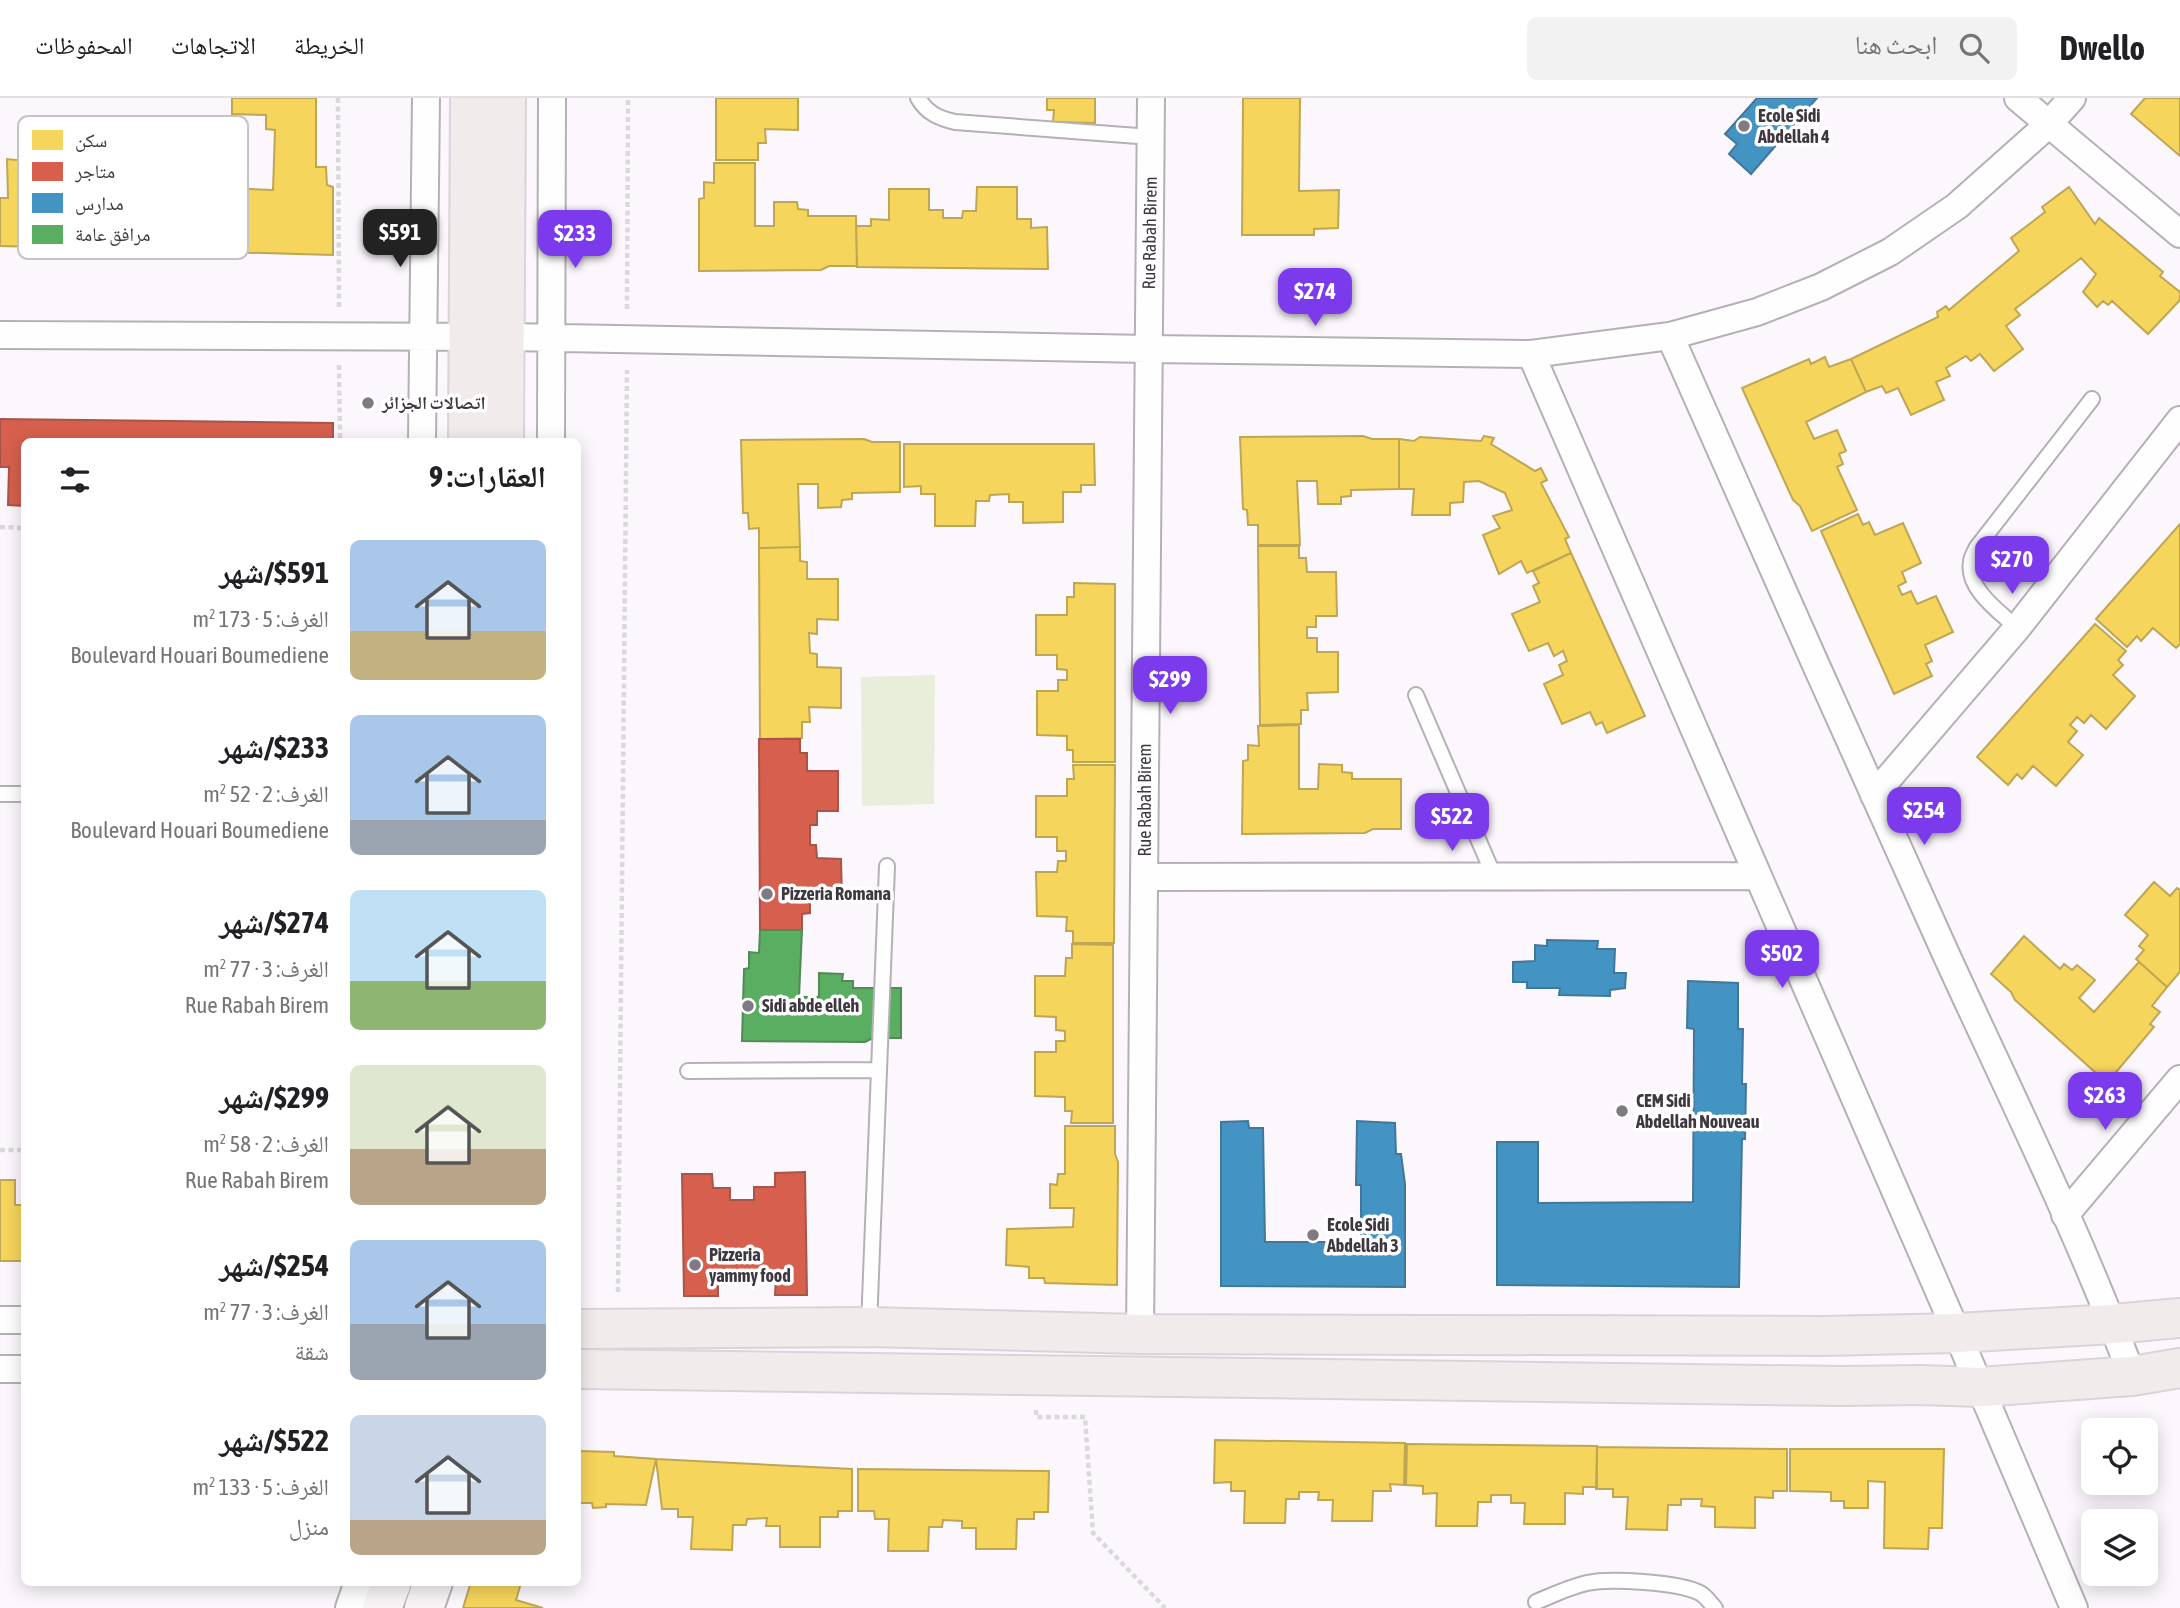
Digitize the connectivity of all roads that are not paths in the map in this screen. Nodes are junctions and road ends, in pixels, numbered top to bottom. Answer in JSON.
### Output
{"nodes":[{"id":1,"x":426,"y":98,"type":"edge"},
{"id":2,"x":470,"y":98,"type":"edge"},
{"id":3,"x":506,"y":98,"type":"edge"},
{"id":4,"x":552,"y":98,"type":"edge"},
{"id":5,"x":918,"y":98,"type":"edge"},
{"id":6,"x":1151,"y":98,"type":"edge"},
{"id":7,"x":2018,"y":98,"type":"edge"},
{"id":8,"x":2071,"y":98,"type":"edge"},
{"id":9,"x":2049,"y":124,"type":"junction"},
{"id":10,"x":1151,"y":136,"type":"junction"},
{"id":11,"x":2180,"y":234,"type":"edge"},
{"id":12,"x":0,"y":335,"type":"edge"},
{"id":13,"x":423,"y":336,"type":"junction"},
{"id":14,"x":1670,"y":336,"type":"junction"},
{"id":15,"x":486,"y":337,"type":"junction"},
{"id":16,"x":551,"y":337,"type":"junction"},
{"id":17,"x":1148,"y":349,"type":"junction"},
{"id":18,"x":1531,"y":354,"type":"junction"},
{"id":19,"x":2092,"y":399,"type":"dead end"},
{"id":20,"x":2180,"y":420,"type":"edge"},
{"id":21,"x":422,"y":438,"type":"edge"},
{"id":22,"x":469,"y":438,"type":"edge"},
{"id":23,"x":504,"y":438,"type":"edge"},
{"id":24,"x":551,"y":438,"type":"edge"},
{"id":25,"x":2017,"y":628,"type":"junction"},
{"id":26,"x":1416,"y":695,"type":"dead end"},
{"id":27,"x":0,"y":793,"type":"edge"},
{"id":28,"x":21,"y":794,"type":"edge"},
{"id":29,"x":1874,"y":795,"type":"junction"},
{"id":30,"x":887,"y":866,"type":"dead end"},
{"id":31,"x":1494,"y":876,"type":"junction"},
{"id":32,"x":1758,"y":876,"type":"junction"},
{"id":33,"x":1145,"y":877,"type":"junction"},
{"id":34,"x":879,"y":1070,"type":"junction"},
{"id":35,"x":688,"y":1071,"type":"dead end"},
{"id":36,"x":2180,"y":1079,"type":"edge"},
{"id":37,"x":2065,"y":1215,"type":"junction"},
{"id":38,"x":2180,"y":1318,"type":"edge"},
{"id":39,"x":0,"y":1320,"type":"edge"},
{"id":40,"x":21,"y":1320,"type":"edge"},
{"id":41,"x":2113,"y":1324,"type":"junction"},
{"id":42,"x":869,"y":1327,"type":"junction"},
{"id":43,"x":581,"y":1329,"type":"edge"},
{"id":44,"x":1957,"y":1333,"type":"junction"},
{"id":45,"x":1140,"y":1334,"type":"junction"},
{"id":46,"x":2180,"y":1368,"type":"edge"},
{"id":47,"x":0,"y":1369,"type":"edge"},
{"id":48,"x":21,"y":1369,"type":"edge"},
{"id":49,"x":581,"y":1369,"type":"edge"},
{"id":50,"x":2132,"y":1376,"type":"junction"},
{"id":51,"x":1980,"y":1387,"type":"junction"},
{"id":52,"x":357,"y":1586,"type":"edge"},
{"id":53,"x":390,"y":1586,"type":"edge"},
{"id":54,"x":432,"y":1586,"type":"edge"},
{"id":55,"x":1536,"y":1602,"type":"dead end"},
{"id":56,"x":349,"y":1608,"type":"edge"},
{"id":57,"x":382,"y":1608,"type":"edge"},
{"id":58,"x":424,"y":1608,"type":"edge"},
{"id":59,"x":1715,"y":1608,"type":"edge"},
{"id":60,"x":2074,"y":1608,"type":"edge"}],
"edges":[{"from":1,"to":13,"type":"street"},
{"from":2,"to":15,"type":"main road"},
{"from":3,"to":15,"type":"main road"},
{"from":4,"to":16,"type":"street"},
{"from":5,"to":10,"type":"lane"},
{"from":6,"to":10,"type":"street","name":"Rue Rabah Birem"},
{"from":7,"to":9,"type":"street"},
{"from":8,"to":9,"type":"street"},
{"from":9,"to":11,"type":"street"},
{"from":9,"to":14,"type":"street"},
{"from":10,"to":17,"type":"street","name":"Rue Rabah Birem"},
{"from":12,"to":13,"type":"street"},
{"from":13,"to":15,"type":"street"},
{"from":13,"to":21,"type":"street"},
{"from":14,"to":18,"type":"street"},
{"from":14,"to":29,"type":"street"},
{"from":15,"to":16,"type":"street"},
{"from":15,"to":22,"type":"main road"},
{"from":15,"to":23,"type":"main road"},
{"from":16,"to":17,"type":"street"},
{"from":16,"to":24,"type":"street"},
{"from":17,"to":18,"type":"street"},
{"from":17,"to":33,"type":"street","name":"Rue Rabah Birem"},
{"from":18,"to":32,"type":"street"},
{"from":19,"to":25,"type":"lane"},
{"from":20,"to":25,"type":"street"},
{"from":25,"to":29,"type":"street"},
{"from":26,"to":31,"type":"lane"},
{"from":27,"to":28,"type":"lane"},
{"from":29,"to":37,"type":"street"},
{"from":30,"to":34,"type":"lane"},
{"from":31,"to":32,"type":"street"},
{"from":31,"to":33,"type":"street"},
{"from":32,"to":44,"type":"street"},
{"from":33,"to":45,"type":"street","name":"Rue Rabah Birem"},
{"from":34,"to":35,"type":"lane"},
{"from":34,"to":42,"type":"lane"},
{"from":36,"to":37,"type":"street"},
{"from":37,"to":41,"type":"street"},
{"from":38,"to":41,"type":"main road"},
{"from":39,"to":40,"type":"street"},
{"from":41,"to":44,"type":"main road"},
{"from":41,"to":50,"type":"street"},
{"from":42,"to":43,"type":"main road"},
{"from":42,"to":45,"type":"main road"},
{"from":44,"to":45,"type":"main road"},
{"from":44,"to":51,"type":"street"},
{"from":46,"to":50,"type":"main road"},
{"from":47,"to":48,"type":"street"},
{"from":49,"to":51,"type":"main road"},
{"from":50,"to":51,"type":"main road"},
{"from":51,"to":60,"type":"street"},
{"from":52,"to":56,"type":"street"},
{"from":53,"to":57,"type":"main road"},
{"from":54,"to":58,"type":"main road"},
{"from":55,"to":59,"type":"lane"}]}
